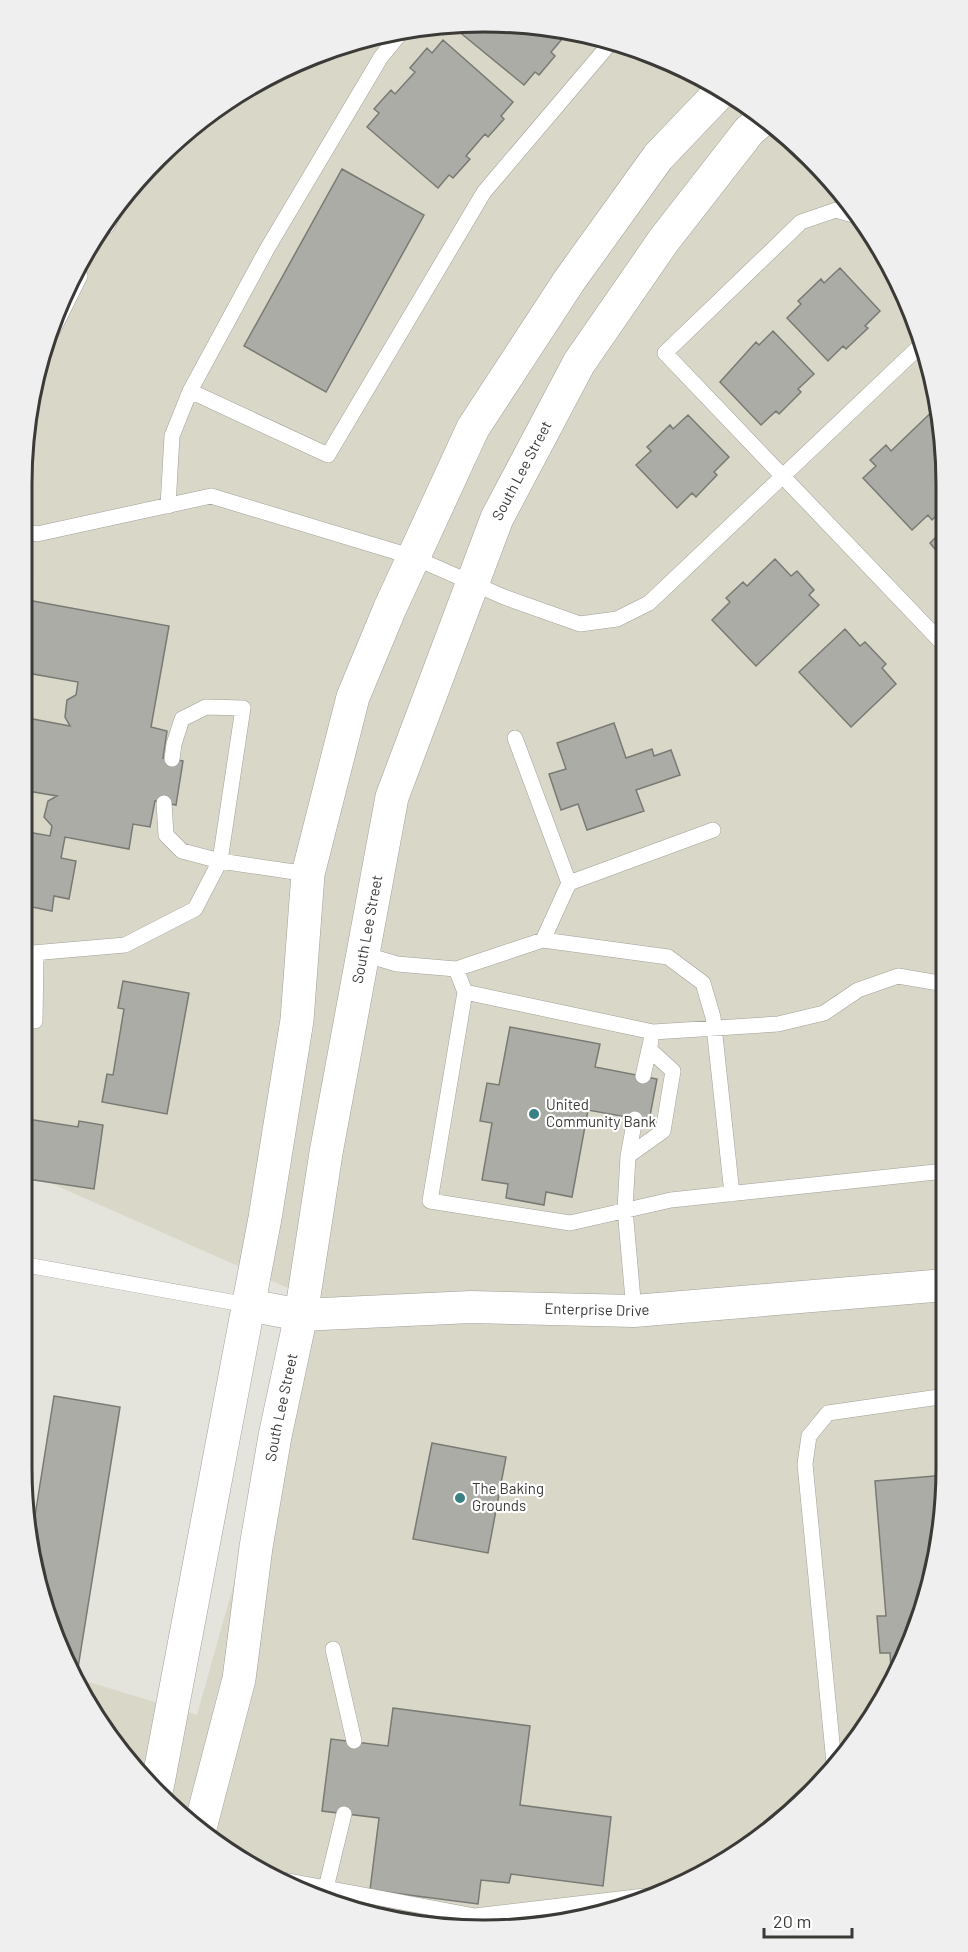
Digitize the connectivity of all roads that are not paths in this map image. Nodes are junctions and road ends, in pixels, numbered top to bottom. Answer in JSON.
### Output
{"nodes":[{"id":1,"x":395,"y":40,"type":"edge"},
{"id":2,"x":607,"y":49,"type":"edge"},
{"id":3,"x":716,"y":96,"type":"edge"},
{"id":4,"x":757,"y":124,"type":"edge"},
{"id":5,"x":846,"y":213,"type":"edge"},
{"id":6,"x":916,"y":350,"type":"edge"},
{"id":7,"x":190,"y":391,"type":"junction"},
{"id":8,"x":782,"y":477,"type":"junction"},
{"id":9,"x":168,"y":506,"type":"junction"},
{"id":10,"x":32,"y":533,"type":"edge"},
{"id":11,"x":413,"y":557,"type":"junction"},
{"id":12,"x":472,"y":583,"type":"junction"},
{"id":13,"x":936,"y":637,"type":"edge"},
{"id":14,"x":515,"y":738,"type":"dead end"},
{"id":15,"x":172,"y":759,"type":"dead end"},
{"id":16,"x":164,"y":803,"type":"dead end"},
{"id":17,"x":713,"y":830,"type":"dead end"},
{"id":18,"x":220,"y":861,"type":"junction"},
{"id":19,"x":309,"y":874,"type":"junction"},
{"id":20,"x":569,"y":883,"type":"junction"},
{"id":21,"x":543,"y":940,"type":"junction"},
{"id":22,"x":32,"y":954,"type":"edge"},
{"id":23,"x":363,"y":954,"type":"junction"},
{"id":24,"x":456,"y":969,"type":"junction"},
{"id":25,"x":936,"y":982,"type":"edge"},
{"id":26,"x":32,"y":988,"type":"edge"},
{"id":27,"x":465,"y":992,"type":"junction"},
{"id":28,"x":35,"y":1021,"type":"dead end"},
{"id":29,"x":714,"y":1026,"type":"junction"},
{"id":30,"x":653,"y":1032,"type":"junction"},
{"id":31,"x":649,"y":1049,"type":"junction"},
{"id":32,"x":643,"y":1076,"type":"dead end"},
{"id":33,"x":635,"y":1119,"type":"dead end"},
{"id":34,"x":628,"y":1156,"type":"junction"},
{"id":35,"x":936,"y":1172,"type":"edge"},
{"id":36,"x":732,"y":1194,"type":"junction"},
{"id":37,"x":625,"y":1209,"type":"junction"},
{"id":38,"x":32,"y":1266,"type":"edge"},
{"id":39,"x":936,"y":1286,"type":"edge"},
{"id":40,"x":248,"y":1305,"type":"junction"},
{"id":41,"x":634,"y":1311,"type":"junction"},
{"id":42,"x":302,"y":1315,"type":"junction"},
{"id":43,"x":936,"y":1397,"type":"edge"},
{"id":44,"x":333,"y":1649,"type":"dead end"},
{"id":45,"x":354,"y":1741,"type":"dead end"},
{"id":46,"x":833,"y":1755,"type":"edge"},
{"id":47,"x":158,"y":1782,"type":"edge"},
{"id":48,"x":344,"y":1814,"type":"dead end"},
{"id":49,"x":202,"y":1821,"type":"edge"},
{"id":50,"x":308,"y":1885,"type":"edge"},
{"id":51,"x":326,"y":1888,"type":"junction"},
{"id":52,"x":620,"y":1899,"type":"edge"}],
"edges":[{"from":1,"to":7,"type":"lane"},
{"from":2,"to":7,"type":"lane"},
{"from":3,"to":11,"type":"main road"},
{"from":4,"to":12,"type":"main road","name":"South Lee Street"},
{"from":5,"to":8,"type":"lane"},
{"from":6,"to":8,"type":"lane"},
{"from":7,"to":9,"type":"lane"},
{"from":8,"to":12,"type":"lane"},
{"from":8,"to":13,"type":"lane"},
{"from":9,"to":10,"type":"lane"},
{"from":9,"to":11,"type":"lane"},
{"from":11,"to":12,"type":"lane"},
{"from":11,"to":19,"type":"main road"},
{"from":12,"to":23,"type":"main road","name":"South Lee Street"},
{"from":14,"to":20,"type":"lane"},
{"from":15,"to":18,"type":"lane"},
{"from":16,"to":18,"type":"lane"},
{"from":17,"to":20,"type":"lane"},
{"from":18,"to":19,"type":"lane"},
{"from":18,"to":22,"type":"lane"},
{"from":19,"to":40,"type":"main road"},
{"from":20,"to":21,"type":"lane"},
{"from":21,"to":24,"type":"lane"},
{"from":21,"to":29,"type":"lane"},
{"from":23,"to":24,"type":"lane"},
{"from":23,"to":42,"type":"main road","name":"South Lee Street"},
{"from":24,"to":27,"type":"lane"},
{"from":25,"to":29,"type":"lane"},
{"from":26,"to":28,"type":"lane"},
{"from":27,"to":30,"type":"lane"},
{"from":27,"to":37,"type":"lane"},
{"from":29,"to":30,"type":"lane"},
{"from":29,"to":36,"type":"lane"},
{"from":30,"to":31,"type":"lane"},
{"from":31,"to":32,"type":"lane"},
{"from":31,"to":34,"type":"lane"},
{"from":33,"to":34,"type":"lane"},
{"from":34,"to":37,"type":"lane"},
{"from":35,"to":36,"type":"lane"},
{"from":36,"to":37,"type":"lane"},
{"from":37,"to":41,"type":"lane"},
{"from":38,"to":40,"type":"lane"},
{"from":39,"to":41,"type":"street","name":"Enterprise Drive"},
{"from":40,"to":42,"type":"street","name":"Enterprise Drive"},
{"from":40,"to":47,"type":"main road"},
{"from":41,"to":42,"type":"street","name":"Enterprise Drive"},
{"from":42,"to":49,"type":"main road","name":"South Lee Street"},
{"from":43,"to":46,"type":"lane"},
{"from":44,"to":45,"type":"lane"},
{"from":48,"to":51,"type":"lane"},
{"from":50,"to":51,"type":"lane"},
{"from":51,"to":52,"type":"lane"}]}
